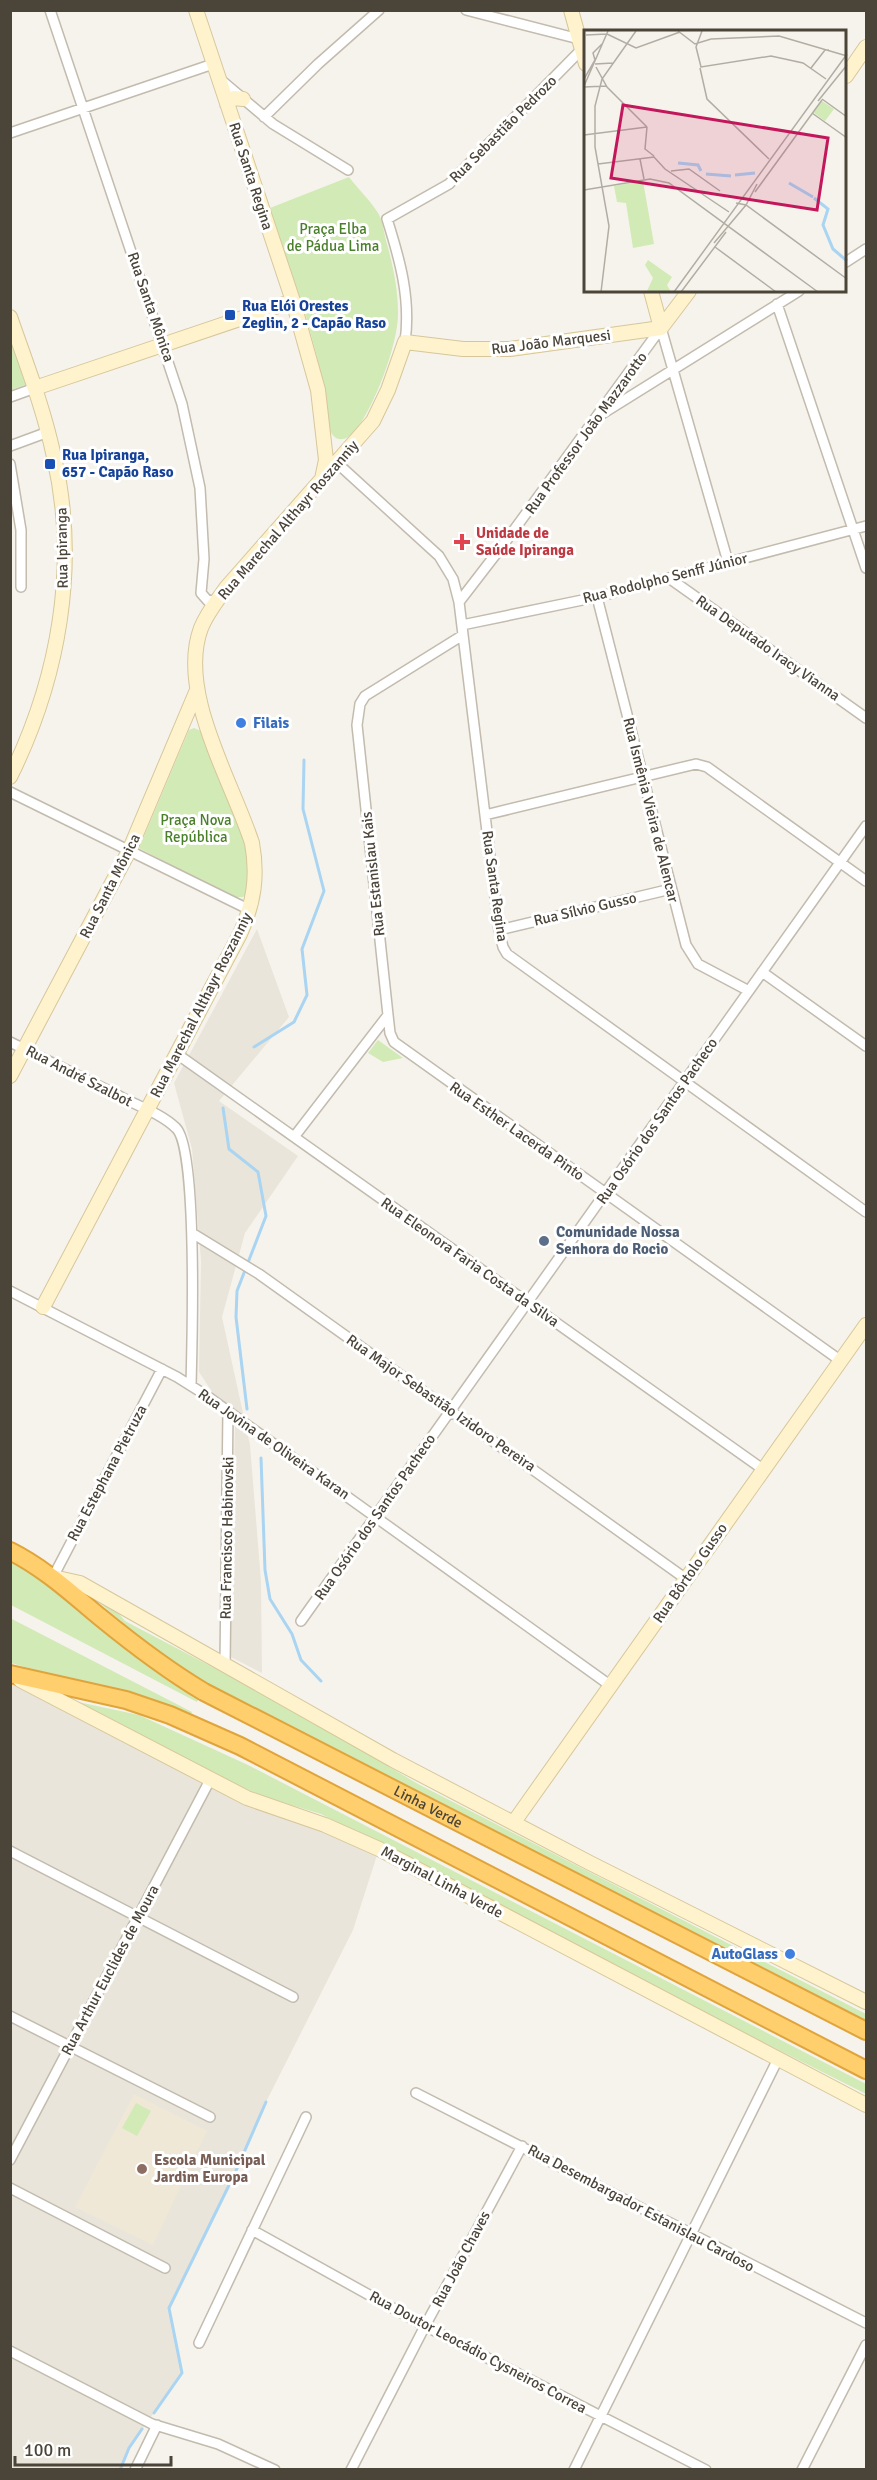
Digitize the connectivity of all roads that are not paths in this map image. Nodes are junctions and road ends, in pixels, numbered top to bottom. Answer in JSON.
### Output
{"nodes":[{"id":1,"x":50,"y":10,"type":"edge"},
{"id":2,"x":196,"y":10,"type":"edge"},
{"id":3,"x":379,"y":10,"type":"edge"},
{"id":4,"x":466,"y":10,"type":"edge"},
{"id":5,"x":571,"y":10,"type":"edge"},
{"id":6,"x":582,"y":43,"type":"edge"},
{"id":7,"x":867,"y":47,"type":"edge"},
{"id":8,"x":216,"y":70,"type":"junction"},
{"id":9,"x":847,"y":75,"type":"edge"},
{"id":10,"x":243,"y":99,"type":"junction"},
{"id":11,"x":227,"y":104,"type":"junction"},
{"id":12,"x":83,"y":108,"type":"junction"},
{"id":13,"x":264,"y":117,"type":"junction"},
{"id":14,"x":10,"y":133,"type":"edge"},
{"id":15,"x":348,"y":170,"type":"dead end"},
{"id":16,"x":387,"y":219,"type":"joint"},
{"id":17,"x":867,"y":249,"type":"edge"},
{"id":18,"x":847,"y":261,"type":"edge"},
{"id":19,"x":651,"y":292,"type":"edge"},
{"id":20,"x":688,"y":292,"type":"edge"},
{"id":21,"x":797,"y":292,"type":"edge"},
{"id":22,"x":293,"y":301,"type":"junction"},
{"id":23,"x":777,"y":304,"type":"junction"},
{"id":24,"x":10,"y":317,"type":"edge"},
{"id":25,"x":662,"y":328,"type":"junction"},
{"id":26,"x":405,"y":342,"type":"junction"},
{"id":27,"x":163,"y":345,"type":"junction"},
{"id":28,"x":673,"y":369,"type":"junction"},
{"id":29,"x":35,"y":388,"type":"junction"},
{"id":30,"x":10,"y":397,"type":"edge"},
{"id":31,"x":597,"y":417,"type":"junction"},
{"id":32,"x":48,"y":432,"type":"junction"},
{"id":33,"x":324,"y":444,"type":"junction"},
{"id":34,"x":10,"y":446,"type":"edge"},
{"id":35,"x":351,"y":447,"type":"junction"},
{"id":36,"x":338,"y":463,"type":"junction"},
{"id":37,"x":10,"y":464,"type":"edge"},
{"id":38,"x":320,"y":483,"type":"junction"},
{"id":39,"x":867,"y":526,"type":"edge"},
{"id":40,"x":854,"y":530,"type":"junction"},
{"id":41,"x":10,"y":553,"type":"edge"},
{"id":42,"x":22,"y":559,"type":"junction"},
{"id":43,"x":728,"y":562,"type":"junction"},
{"id":44,"x":867,"y":568,"type":"edge"},
{"id":45,"x":669,"y":578,"type":"junction"},
{"id":46,"x":21,"y":587,"type":"dead end"},
{"id":47,"x":597,"y":597,"type":"junction"},
{"id":48,"x":217,"y":600,"type":"junction"},
{"id":49,"x":459,"y":602,"type":"junction"},
{"id":50,"x":462,"y":625,"type":"junction"},
{"id":51,"x":463,"y":635,"type":"junction"},
{"id":52,"x":197,"y":690,"type":"junction"},
{"id":53,"x":867,"y":718,"type":"edge"},
{"id":54,"x":642,"y":776,"type":"junction"},
{"id":55,"x":10,"y":777,"type":"edge"},
{"id":56,"x":10,"y":792,"type":"edge"},
{"id":57,"x":485,"y":815,"type":"junction"},
{"id":58,"x":867,"y":826,"type":"edge"},
{"id":59,"x":129,"y":851,"type":"junction"},
{"id":60,"x":841,"y":862,"type":"junction"},
{"id":61,"x":867,"y":881,"type":"edge"},
{"id":62,"x":671,"y":889,"type":"junction"},
{"id":63,"x":250,"y":910,"type":"junction"},
{"id":64,"x":499,"y":930,"type":"junction"},
{"id":65,"x":762,"y":972,"type":"junction"},
{"id":66,"x":749,"y":991,"type":"junction"},
{"id":67,"x":388,"y":1015,"type":"junction"},
{"id":68,"x":10,"y":1042,"type":"edge"},
{"id":69,"x":867,"y":1046,"type":"edge"},
{"id":70,"x":24,"y":1049,"type":"junction"},
{"id":71,"x":177,"y":1054,"type":"junction"},
{"id":72,"x":10,"y":1076,"type":"edge"},
{"id":73,"x":685,"y":1082,"type":"junction"},
{"id":74,"x":147,"y":1110,"type":"junction"},
{"id":75,"x":294,"y":1137,"type":"junction"},
{"id":76,"x":605,"y":1193,"type":"junction"},
{"id":77,"x":867,"y":1212,"type":"edge"},
{"id":78,"x":192,"y":1233,"type":"junction"},
{"id":79,"x":10,"y":1291,"type":"edge"},
{"id":80,"x":528,"y":1302,"type":"junction"},
{"id":81,"x":43,"y":1308,"type":"junction"},
{"id":82,"x":867,"y":1325,"type":"edge"},
{"id":83,"x":841,"y":1361,"type":"junction"},
{"id":84,"x":162,"y":1369,"type":"junction"},
{"id":85,"x":191,"y":1385,"type":"junction"},
{"id":86,"x":228,"y":1410,"type":"junction"},
{"id":87,"x":451,"y":1411,"type":"junction"},
{"id":88,"x":764,"y":1470,"type":"junction"},
{"id":89,"x":376,"y":1516,"type":"junction"},
{"id":90,"x":10,"y":1551,"type":"edge"},
{"id":91,"x":53,"y":1577,"type":"junction"},
{"id":92,"x":686,"y":1579,"type":"junction"},
{"id":93,"x":301,"y":1621,"type":"dead end"},
{"id":94,"x":225,"y":1666,"type":"junction"},
{"id":95,"x":10,"y":1674,"type":"edge"},
{"id":96,"x":611,"y":1686,"type":"junction"},
{"id":97,"x":210,"y":1780,"type":"junction"},
{"id":98,"x":514,"y":1822,"type":"junction"},
{"id":99,"x":10,"y":1851,"type":"edge"},
{"id":100,"x":138,"y":1917,"type":"junction"},
{"id":101,"x":292,"y":1997,"type":"dead end"},
{"id":102,"x":867,"y":2002,"type":"edge"},
{"id":103,"x":10,"y":2016,"type":"edge"},
{"id":104,"x":867,"y":2031,"type":"edge"},
{"id":105,"x":70,"y":2046,"type":"junction"},
{"id":106,"x":778,"y":2059,"type":"junction"},
{"id":107,"x":867,"y":2070,"type":"edge"},
{"id":108,"x":416,"y":2093,"type":"dead end"},
{"id":109,"x":867,"y":2105,"type":"edge"},
{"id":110,"x":210,"y":2117,"type":"dead end"},
{"id":111,"x":306,"y":2117,"type":"dead end"},
{"id":112,"x":522,"y":2146,"type":"junction"},
{"id":113,"x":10,"y":2160,"type":"edge"},
{"id":114,"x":10,"y":2188,"type":"edge"},
{"id":115,"x":252,"y":2230,"type":"junction"},
{"id":116,"x":690,"y":2235,"type":"junction"},
{"id":117,"x":165,"y":2268,"type":"dead end"},
{"id":118,"x":867,"y":2323,"type":"edge"},
{"id":119,"x":425,"y":2326,"type":"junction"},
{"id":120,"x":199,"y":2343,"type":"dead end"},
{"id":121,"x":867,"y":2345,"type":"edge"},
{"id":122,"x":10,"y":2351,"type":"edge"},
{"id":123,"x":600,"y":2416,"type":"junction"},
{"id":124,"x":154,"y":2425,"type":"junction"},
{"id":125,"x":135,"y":2469,"type":"edge"},
{"id":126,"x":275,"y":2469,"type":"edge"},
{"id":127,"x":351,"y":2469,"type":"edge"},
{"id":128,"x":574,"y":2469,"type":"edge"},
{"id":129,"x":706,"y":2469,"type":"edge"},
{"id":130,"x":802,"y":2469,"type":"edge"}],
"edges":[{"from":1,"to":12,"type":"street","name":"Rua Santa Mônica"},
{"from":2,"to":8,"type":"main road","name":"Rua Santa Regina"},
{"from":3,"to":13,"type":"street"},
{"from":4,"to":6,"type":"street"},
{"from":5,"to":6,"type":"main road"},
{"from":6,"to":16,"type":"street","name":"Rua Sebastião Pedrozo"},
{"from":7,"to":9,"type":"main road"},
{"from":8,"to":10,"type":"street"},
{"from":8,"to":11,"type":"main road","name":"Rua Santa Regina"},
{"from":8,"to":12,"type":"street"},
{"from":10,"to":11,"type":"main road"},
{"from":10,"to":13,"type":"street"},
{"from":11,"to":22,"type":"main road","name":"Rua Santa Regina"},
{"from":12,"to":14,"type":"street"},
{"from":12,"to":27,"type":"street","name":"Rua Santa Mônica"},
{"from":13,"to":15,"type":"street"},
{"from":16,"to":26,"type":"street","name":"Rua Marechal Althayr Roszanniy"},
{"from":17,"to":18,"type":"street"},
{"from":19,"to":25,"type":"main road"},
{"from":20,"to":25,"type":"main road","name":"Rua Professor João Mazzarotto"},
{"from":21,"to":23,"type":"street"},
{"from":22,"to":27,"type":"main road"},
{"from":22,"to":33,"type":"main road","name":"Rua Santa Regina"},
{"from":23,"to":28,"type":"street"},
{"from":23,"to":40,"type":"street"},
{"from":24,"to":29,"type":"main road","name":"Rua Ipiranga"},
{"from":25,"to":26,"type":"main road","name":"Rua João Marquesi"},
{"from":25,"to":28,"type":"street"},
{"from":25,"to":31,"type":"street","name":"Rua Professor João Mazzarotto"},
{"from":26,"to":35,"type":"main road","name":"Rua Marechal Althayr Roszanniy"},
{"from":27,"to":29,"type":"main road"},
{"from":27,"to":48,"type":"street","name":"Rua Santa Mônica"},
{"from":28,"to":31,"type":"street"},
{"from":28,"to":43,"type":"street"},
{"from":29,"to":30,"type":"street"},
{"from":29,"to":32,"type":"main road","name":"Rua Ipiranga"},
{"from":31,"to":49,"type":"street","name":"Rua Professor João Mazzarotto"},
{"from":32,"to":34,"type":"street"},
{"from":32,"to":55,"type":"main road","name":"Rua Ipiranga"},
{"from":33,"to":35,"type":"main road"},
{"from":33,"to":38,"type":"main road","name":"Rua Santa Regina"},
{"from":35,"to":36,"type":"main road","name":"Rua Marechal Althayr Roszanniy"},
{"from":36,"to":38,"type":"main road","name":"Rua Marechal Althayr Roszanniy"},
{"from":36,"to":49,"type":"street","name":"Rua Santa Regina"},
{"from":37,"to":42,"type":"street"},
{"from":38,"to":48,"type":"main road","name":"Rua Marechal Althayr Roszanniy"},
{"from":39,"to":40,"type":"street","name":"Rua Rodolpho Senff Júnior"},
{"from":40,"to":43,"type":"street","name":"Rua Rodolpho Senff Júnior"},
{"from":40,"to":44,"type":"street"},
{"from":41,"to":42,"type":"street"},
{"from":42,"to":46,"type":"street"},
{"from":43,"to":45,"type":"street","name":"Rua Rodolpho Senff Júnior"},
{"from":45,"to":47,"type":"street","name":"Rua Rodolpho Senff Júnior"},
{"from":45,"to":53,"type":"street","name":"Rua Deputado Iracy Vianna"},
{"from":47,"to":50,"type":"street","name":"Rua Rodolpho Senff Júnior"},
{"from":47,"to":54,"type":"street","name":"Rua Ismênia Vieira de Alencar"},
{"from":48,"to":52,"type":"main road","name":"Rua Marechal Althayr Roszanniy"},
{"from":49,"to":50,"type":"street","name":"Rua Santa Regina"},
{"from":50,"to":51,"type":"street","name":"Rua Santa Regina"},
{"from":51,"to":57,"type":"street","name":"Rua Santa Regina"},
{"from":51,"to":67,"type":"street","name":"Rua Estanislau Kais"},
{"from":52,"to":59,"type":"main road","name":"Rua Santa Mônica"},
{"from":52,"to":63,"type":"main road","name":"Rua Marechal Althayr Roszanniy"},
{"from":54,"to":57,"type":"street"},
{"from":54,"to":60,"type":"street"},
{"from":54,"to":62,"type":"street","name":"Rua Ismênia Vieira de Alencar"},
{"from":56,"to":59,"type":"street"},
{"from":57,"to":64,"type":"street","name":"Rua Santa Regina"},
{"from":58,"to":60,"type":"street","name":"Rua Osório dos Santos Pacheco"},
{"from":59,"to":63,"type":"street"},
{"from":59,"to":70,"type":"main road","name":"Rua Santa Mônica"},
{"from":60,"to":61,"type":"street"},
{"from":60,"to":65,"type":"street","name":"Rua Osório dos Santos Pacheco"},
{"from":62,"to":64,"type":"street","name":"Rua Sílvio Gusso"},
{"from":62,"to":66,"type":"street","name":"Rua Ismênia Vieira de Alencar"},
{"from":63,"to":71,"type":"main road","name":"Rua Marechal Althayr Roszanniy"},
{"from":64,"to":73,"type":"street","name":"Rua Santa Regina"},
{"from":65,"to":66,"type":"street","name":"Rua Osório dos Santos Pacheco"},
{"from":65,"to":69,"type":"street"},
{"from":66,"to":73,"type":"street","name":"Rua Osório dos Santos Pacheco"},
{"from":67,"to":75,"type":"street"},
{"from":67,"to":76,"type":"street","name":"Rua Esther Lacerda Pinto"},
{"from":68,"to":70,"type":"street","name":"Rua André Szalbot"},
{"from":70,"to":72,"type":"main road","name":"Rua Santa Mônica"},
{"from":70,"to":74,"type":"street","name":"Rua André Szalbot"},
{"from":71,"to":74,"type":"main road","name":"Rua Marechal Althayr Roszanniy"},
{"from":71,"to":75,"type":"street","name":"Rua Eleonora Faria Costa da Silva"},
{"from":73,"to":76,"type":"street","name":"Rua Osório dos Santos Pacheco"},
{"from":73,"to":77,"type":"street","name":"Rua Santa Regina"},
{"from":74,"to":78,"type":"street"},
{"from":74,"to":81,"type":"main road","name":"Rua Marechal Althayr Roszanniy"},
{"from":75,"to":80,"type":"street","name":"Rua Eleonora Faria Costa da Silva"},
{"from":76,"to":80,"type":"street","name":"Rua Osório dos Santos Pacheco"},
{"from":76,"to":83,"type":"street","name":"Rua Esther Lacerda Pinto"},
{"from":78,"to":85,"type":"street"},
{"from":78,"to":87,"type":"street","name":"Rua Major Sebastião Izidoro Pereira"},
{"from":79,"to":81,"type":"street","name":"Rua Jovina de Oliveira Karan"},
{"from":80,"to":87,"type":"street","name":"Rua Osório dos Santos Pacheco"},
{"from":80,"to":88,"type":"street","name":"Rua Eleonora Faria Costa da Silva"},
{"from":81,"to":84,"type":"street","name":"Rua Jovina de Oliveira Karan"},
{"from":82,"to":83,"type":"main road","name":"Rua Bôrtolo Gusso"},
{"from":83,"to":88,"type":"main road","name":"Rua Bôrtolo Gusso"},
{"from":84,"to":85,"type":"street","name":"Rua Jovina de Oliveira Karan"},
{"from":84,"to":91,"type":"street","name":"Rua Estephana Pietruza"},
{"from":85,"to":86,"type":"street","name":"Rua Jovina de Oliveira Karan"},
{"from":86,"to":89,"type":"street","name":"Rua Jovina de Oliveira Karan"},
{"from":86,"to":94,"type":"street","name":"Rua Francisco Habinovski"},
{"from":87,"to":89,"type":"street","name":"Rua Osório dos Santos Pacheco"},
{"from":87,"to":92,"type":"street","name":"Rua Major Sebastião Izidoro Pereira"},
{"from":88,"to":92,"type":"main road","name":"Rua Bôrtolo Gusso"},
{"from":89,"to":93,"type":"street","name":"Rua Osório dos Santos Pacheco"},
{"from":89,"to":96,"type":"street","name":"Rua Jovina de Oliveira Karan"},
{"from":90,"to":91,"type":"highway","name":"Linha Verde"},
{"from":91,"to":94,"type":"main road"},
{"from":91,"to":104,"type":"highway","name":"Linha Verde"},
{"from":92,"to":96,"type":"main road","name":"Rua Bôrtolo Gusso"},
{"from":94,"to":98,"type":"main road"},
{"from":95,"to":97,"type":"main road","name":"Marginal Linha Verde"},
{"from":95,"to":107,"type":"highway"},
{"from":96,"to":98,"type":"main road","name":"Rua Bôrtolo Gusso"},
{"from":97,"to":100,"type":"street","name":"Rua Arthur Euclides de Moura"},
{"from":97,"to":106,"type":"main road","name":"Marginal Linha Verde"},
{"from":98,"to":102,"type":"main road"},
{"from":99,"to":100,"type":"street"},
{"from":100,"to":101,"type":"street"},
{"from":100,"to":105,"type":"street","name":"Rua Arthur Euclides de Moura"},
{"from":103,"to":105,"type":"street"},
{"from":105,"to":110,"type":"street"},
{"from":105,"to":113,"type":"street","name":"Rua Arthur Euclides de Moura"},
{"from":106,"to":109,"type":"main road","name":"Marginal Linha Verde"},
{"from":106,"to":116,"type":"street"},
{"from":108,"to":112,"type":"street","name":"Rua Desembargador Estanislau Cardoso"},
{"from":111,"to":115,"type":"street"},
{"from":112,"to":116,"type":"street","name":"Rua Desembargador Estanislau Cardoso"},
{"from":112,"to":119,"type":"street","name":"Rua João Chaves"},
{"from":114,"to":117,"type":"street"},
{"from":115,"to":119,"type":"street","name":"Rua Doutor Leocádio Cysneiros Correa"},
{"from":115,"to":120,"type":"street"},
{"from":116,"to":118,"type":"street","name":"Rua Desembargador Estanislau Cardoso"},
{"from":116,"to":123,"type":"street"},
{"from":119,"to":123,"type":"street","name":"Rua Doutor Leocádio Cysneiros Correa"},
{"from":119,"to":127,"type":"street","name":"Rua João Chaves"},
{"from":121,"to":130,"type":"street"},
{"from":122,"to":124,"type":"street"},
{"from":123,"to":128,"type":"street"},
{"from":123,"to":129,"type":"street","name":"Rua Doutor Leocádio Cysneiros Correa"},
{"from":124,"to":125,"type":"street"},
{"from":124,"to":126,"type":"street"}]}
